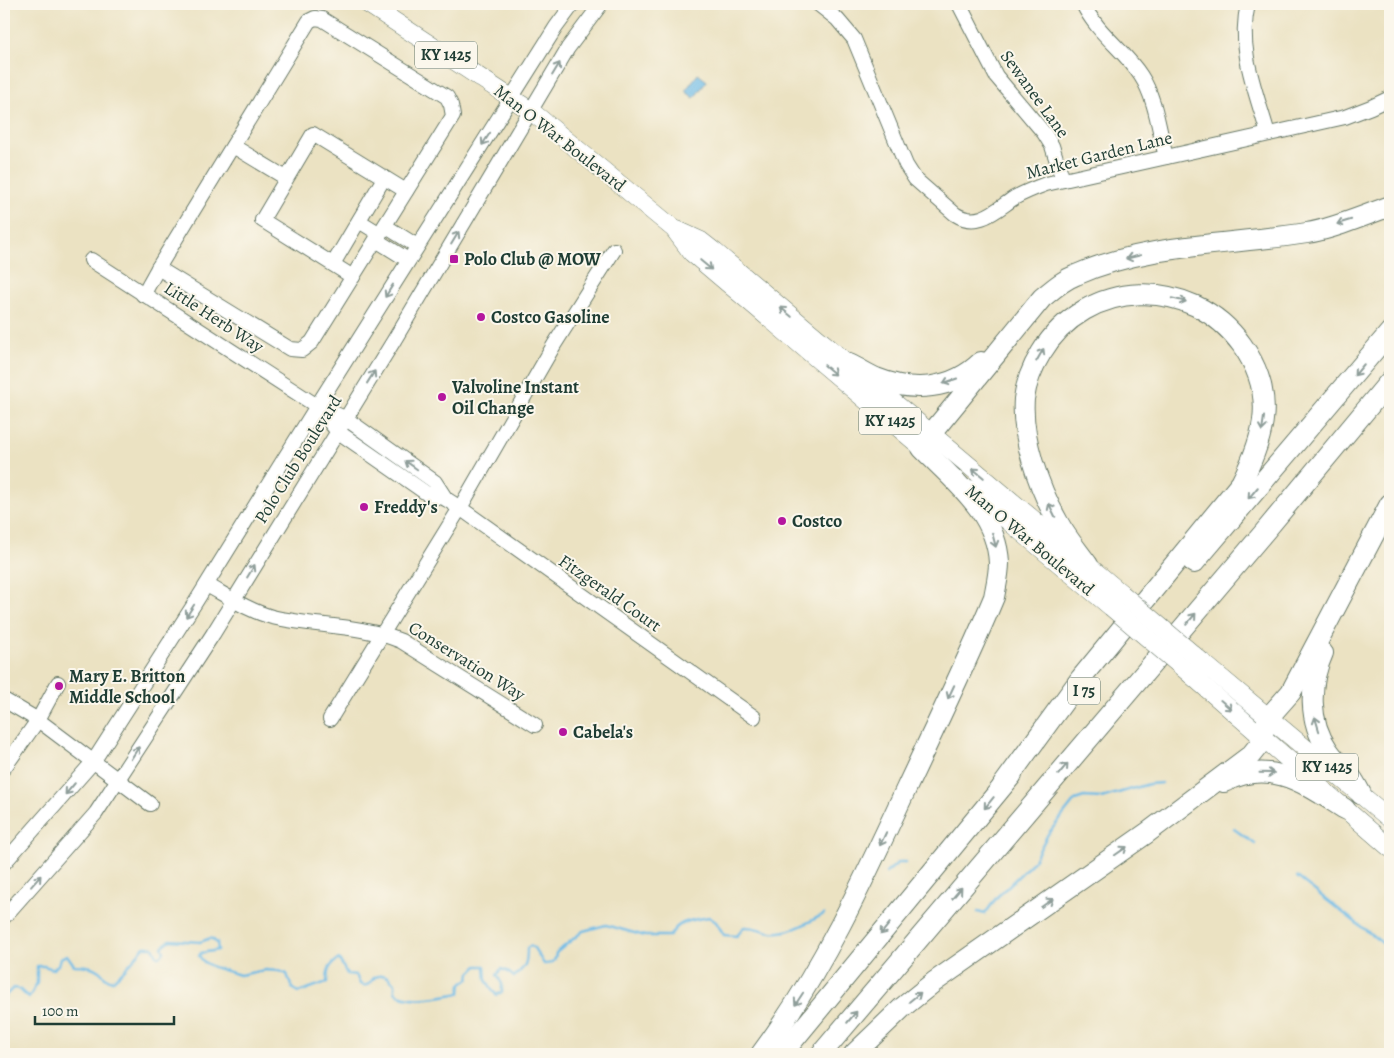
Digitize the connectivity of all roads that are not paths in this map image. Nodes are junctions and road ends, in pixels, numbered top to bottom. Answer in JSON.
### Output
{"nodes":[{"id":1,"x":368,"y":4,"type":"edge"},
{"id":2,"x":573,"y":4,"type":"edge"},
{"id":3,"x":601,"y":4,"type":"edge"},
{"id":4,"x":818,"y":4,"type":"edge"},
{"id":5,"x":959,"y":4,"type":"edge"},
{"id":6,"x":1083,"y":4,"type":"edge"},
{"id":7,"x":1248,"y":4,"type":"edge"},
{"id":8,"x":512,"y":98,"type":"junction"},
{"id":9,"x":1390,"y":98,"type":"edge"},
{"id":10,"x":531,"y":111,"type":"junction"},
{"id":11,"x":1268,"y":134,"type":"junction"},
{"id":12,"x":233,"y":146,"type":"junction"},
{"id":13,"x":1166,"y":157,"type":"junction"},
{"id":14,"x":286,"y":178,"type":"junction"},
{"id":15,"x":384,"y":178,"type":"junction"},
{"id":16,"x":1063,"y":180,"type":"junction"},
{"id":17,"x":406,"y":191,"type":"junction"},
{"id":18,"x":1390,"y":206,"type":"edge"},
{"id":19,"x":359,"y":221,"type":"junction"},
{"id":20,"x":674,"y":229,"type":"junction"},
{"id":21,"x":380,"y":233,"type":"junction"},
{"id":22,"x":417,"y":246,"type":"junction"},
{"id":23,"x":614,"y":250,"type":"dead end"},
{"id":24,"x":91,"y":260,"type":"dead end"},
{"id":25,"x":408,"y":260,"type":"junction"},
{"id":26,"x":333,"y":264,"type":"junction"},
{"id":27,"x":158,"y":268,"type":"junction"},
{"id":28,"x":352,"y":277,"type":"junction"},
{"id":29,"x":143,"y":295,"type":"junction"},
{"id":30,"x":1016,"y":330,"type":"junction"},
{"id":31,"x":1390,"y":332,"type":"edge"},
{"id":32,"x":849,"y":364,"type":"junction"},
{"id":33,"x":1390,"y":381,"type":"edge"},
{"id":34,"x":317,"y":406,"type":"junction"},
{"id":35,"x":345,"y":418,"type":"junction"},
{"id":36,"x":337,"y":431,"type":"junction"},
{"id":37,"x":926,"y":441,"type":"junction"},
{"id":38,"x":446,"y":498,"type":"junction"},
{"id":39,"x":460,"y":508,"type":"junction"},
{"id":40,"x":1386,"y":511,"type":"edge"},
{"id":41,"x":1088,"y":565,"type":"junction"},
{"id":42,"x":207,"y":585,"type":"junction"},
{"id":43,"x":234,"y":600,"type":"junction"},
{"id":44,"x":1116,"y":601,"type":"junction"},
{"id":45,"x":382,"y":633,"type":"junction"},
{"id":46,"x":58,"y":683,"type":"dead end"},
{"id":47,"x":4,"y":700,"type":"edge"},
{"id":48,"x":754,"y":717,"type":"dead end"},
{"id":49,"x":330,"y":719,"type":"dead end"},
{"id":50,"x":38,"y":720,"type":"junction"},
{"id":51,"x":535,"y":725,"type":"dead end"},
{"id":52,"x":1265,"y":727,"type":"junction"},
{"id":53,"x":93,"y":762,"type":"junction"},
{"id":54,"x":4,"y":768,"type":"edge"},
{"id":55,"x":118,"y":780,"type":"junction"},
{"id":56,"x":1003,"y":785,"type":"junction"},
{"id":57,"x":1361,"y":794,"type":"junction"},
{"id":58,"x":1190,"y":801,"type":"junction"},
{"id":59,"x":150,"y":804,"type":"dead end"},
{"id":60,"x":1345,"y":809,"type":"junction"},
{"id":61,"x":1388,"y":817,"type":"edge"},
{"id":62,"x":1390,"y":848,"type":"edge"},
{"id":63,"x":4,"y":863,"type":"edge"},
{"id":64,"x":4,"y":918,"type":"edge"},
{"id":65,"x":761,"y":1054,"type":"edge"},
{"id":66,"x":782,"y":1054,"type":"edge"},
{"id":67,"x":820,"y":1054,"type":"edge"},
{"id":68,"x":854,"y":1054,"type":"edge"}],
"edges":[{"from":1,"to":8,"type":"main road","name":"Man O War Boulevard","number":"KY 1425"},
{"from":2,"to":8,"type":"street","name":"Polo Club Boulevard"},
{"from":10,"to":3,"type":"street","name":"Polo Club Boulevard","one_way":true},
{"from":4,"to":16,"type":"street","name":"Market Garden Lane"},
{"from":5,"to":16,"type":"street","name":"Sewanee Lane"},
{"from":6,"to":13,"type":"street"},
{"from":7,"to":11,"type":"street"},
{"from":8,"to":10,"type":"main road","name":"Man O War Boulevard","number":"KY 1425"},
{"from":8,"to":22,"type":"street","name":"Polo Club Boulevard","one_way":true},
{"from":9,"to":11,"type":"street","name":"Market Garden Lane"},
{"from":10,"to":20,"type":"main road","name":"Man O War Boulevard","number":"KY 1425"},
{"from":35,"to":10,"type":"street","name":"Polo Club Boulevard","one_way":true},
{"from":11,"to":13,"type":"street","name":"Market Garden Lane"},
{"from":12,"to":14,"type":"street"},
{"from":12,"to":17,"type":"street"},
{"from":12,"to":27,"type":"street"},
{"from":13,"to":16,"type":"street","name":"Market Garden Lane"},
{"from":14,"to":15,"type":"street"},
{"from":14,"to":26,"type":"street"},
{"from":15,"to":17,"type":"street"},
{"from":15,"to":19,"type":"street"},
{"from":17,"to":21,"type":"street"},
{"from":18,"to":30,"type":"highway","one_way":true},
{"from":19,"to":21,"type":"street"},
{"from":19,"to":26,"type":"street"},
{"from":32,"to":20,"type":"main road","name":"Man O War Boulevard","number":"KY 1425","one_way":true},
{"from":20,"to":37,"type":"main road","name":"Man O War Boulevard","number":"KY 1425","one_way":true},
{"from":21,"to":22,"type":"street"},
{"from":21,"to":25,"type":"street"},
{"from":21,"to":28,"type":"street"},
{"from":22,"to":25,"type":"street","name":"Polo Club Boulevard"},
{"from":23,"to":39,"type":"street"},
{"from":24,"to":29,"type":"street","name":"Little Herb Way"},
{"from":25,"to":34,"type":"street","name":"Polo Club Boulevard","one_way":true},
{"from":26,"to":28,"type":"street"},
{"from":27,"to":28,"type":"street"},
{"from":27,"to":29,"type":"street"},
{"from":29,"to":34,"type":"street","name":"Little Herb Way"},
{"from":30,"to":32,"type":"highway","one_way":true},
{"from":30,"to":37,"type":"highway"},
{"from":31,"to":56,"type":"highway","number":"I 75","one_way":true},
{"from":32,"to":37,"type":"main road","name":"Man O War Boulevard","number":"KY 1425"},
{"from":67,"to":33,"type":"highway","number":"I 75","one_way":true},
{"from":34,"to":35,"type":"street","name":"Fitzgerald Court"},
{"from":34,"to":36,"type":"street","name":"Fitzgerald Court"},
{"from":34,"to":42,"type":"street","name":"Polo Club Boulevard"},
{"from":35,"to":36,"type":"street","name":"Polo Club Boulevard"},
{"from":38,"to":35,"type":"street","name":"Fitzgerald Court","one_way":true},
{"from":36,"to":38,"type":"street","name":"Fitzgerald Court"},
{"from":43,"to":36,"type":"street","name":"Polo Club Boulevard","one_way":true},
{"from":41,"to":37,"type":"main road","name":"Man O War Boulevard","number":"KY 1425","one_way":true},
{"from":37,"to":44,"type":"main road","name":"Man O War Boulevard","number":"KY 1425"},
{"from":37,"to":65,"type":"highway","one_way":true},
{"from":38,"to":39,"type":"street","name":"Fitzgerald Court"},
{"from":39,"to":45,"type":"street"},
{"from":39,"to":48,"type":"street","name":"Fitzgerald Court"},
{"from":40,"to":52,"type":"highway"},
{"from":57,"to":40,"type":"highway","one_way":true},
{"from":41,"to":44,"type":"main road","name":"Man O War Boulevard","number":"KY 1425"},
{"from":41,"to":56,"type":"highway","one_way":true},
{"from":42,"to":43,"type":"street","name":"Conservation Way"},
{"from":42,"to":53,"type":"street","name":"Polo Club Boulevard","one_way":true},
{"from":43,"to":45,"type":"street","name":"Conservation Way"},
{"from":55,"to":43,"type":"street","name":"Polo Club Boulevard","one_way":true},
{"from":44,"to":52,"type":"main road","name":"Man O War Boulevard","number":"KY 1425","bridge":true},
{"from":45,"to":49,"type":"street"},
{"from":45,"to":51,"type":"street","name":"Conservation Way"},
{"from":46,"to":50,"type":"street"},
{"from":47,"to":50,"type":"street"},
{"from":50,"to":53,"type":"street"},
{"from":50,"to":54,"type":"street"},
{"from":52,"to":57,"type":"main road","name":"Man O War Boulevard","number":"KY 1425"},
{"from":52,"to":58,"type":"highway"},
{"from":52,"to":60,"type":"main road","name":"Man O War Boulevard","number":"KY 1425"},
{"from":53,"to":55,"type":"street"},
{"from":53,"to":63,"type":"street","name":"Polo Club Boulevard","one_way":true},
{"from":55,"to":59,"type":"street"},
{"from":64,"to":55,"type":"street","name":"Polo Club Boulevard","one_way":true},
{"from":56,"to":66,"type":"highway","number":"I 75","one_way":true},
{"from":57,"to":61,"type":"main road","name":"Man O War Boulevard","number":"KY 1425"},
{"from":58,"to":60,"type":"highway","one_way":true},
{"from":68,"to":58,"type":"highway","one_way":true},
{"from":60,"to":62,"type":"main road","name":"Man O War Boulevard","number":"KY 1425"}]}
